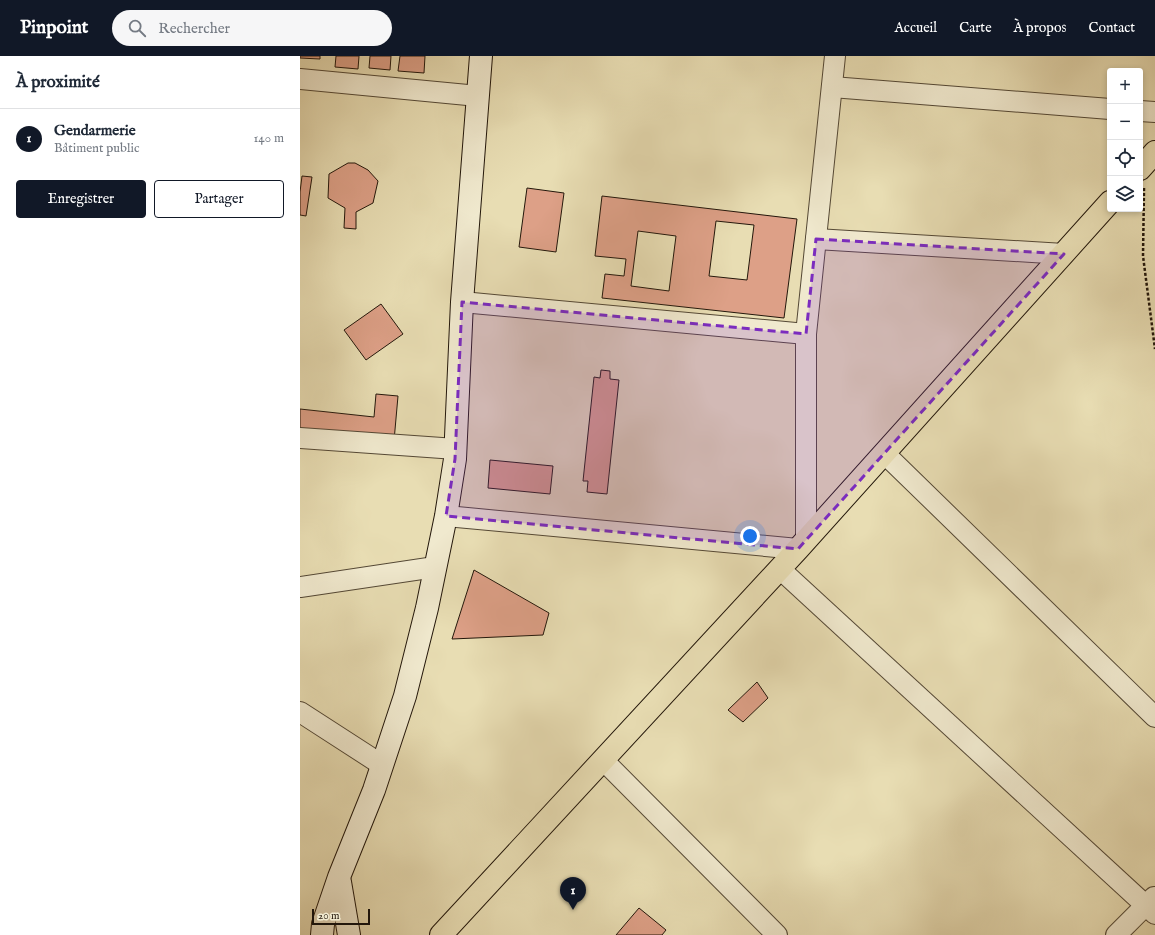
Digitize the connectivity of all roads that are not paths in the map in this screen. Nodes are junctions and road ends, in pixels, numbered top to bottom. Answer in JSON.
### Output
{"nodes":[{"id":1,"x":480,"y":56,"type":"edge"},
{"id":2,"x":835,"y":56,"type":"edge"},
{"id":3,"x":300,"y":79,"type":"edge"},
{"id":4,"x":832,"y":87,"type":"junction"},
{"id":5,"x":478,"y":96,"type":"junction"},
{"id":6,"x":1107,"y":109,"type":"edge"},
{"id":7,"x":1143,"y":111,"type":"edge"},
{"id":8,"x":1155,"y":112,"type":"edge"},
{"id":9,"x":1107,"y":205,"type":"edge"},
{"id":10,"x":816,"y":239,"type":"junction"},
{"id":11,"x":1064,"y":254,"type":"junction"},
{"id":12,"x":462,"y":302,"type":"junction"},
{"id":13,"x":806,"y":334,"type":"junction"},
{"id":14,"x":300,"y":438,"type":"edge"},
{"id":15,"x":456,"y":450,"type":"junction"},
{"id":16,"x":884,"y":453,"type":"junction"},
{"id":17,"x":446,"y":516,"type":"junction"},
{"id":18,"x":802,"y":545,"type":"junction"},
{"id":19,"x":435,"y":567,"type":"junction"},
{"id":20,"x":780,"y":569,"type":"junction"},
{"id":21,"x":300,"y":587,"type":"edge"},
{"id":22,"x":300,"y":712,"type":"edge"},
{"id":23,"x":1155,"y":717,"type":"edge"},
{"id":24,"x":602,"y":760,"type":"junction"},
{"id":25,"x":382,"y":765,"type":"junction"},
{"id":26,"x":339,"y":877,"type":"junction"},
{"id":27,"x":1152,"y":905,"type":"edge"},
{"id":28,"x":322,"y":935,"type":"edge"},
{"id":29,"x":348,"y":935,"type":"edge"},
{"id":30,"x":441,"y":935,"type":"edge"},
{"id":31,"x":777,"y":935,"type":"edge"},
{"id":32,"x":1116,"y":935,"type":"edge"}],
"edges":[{"from":1,"to":5,"type":"street"},
{"from":2,"to":4,"type":"street"},
{"from":3,"to":5,"type":"street"},
{"from":4,"to":6,"type":"street"},
{"from":4,"to":10,"type":"street"},
{"from":5,"to":12,"type":"street"},
{"from":7,"to":8,"type":"street"},
{"from":9,"to":11,"type":"main road"},
{"from":10,"to":11,"type":"street"},
{"from":10,"to":13,"type":"street"},
{"from":11,"to":16,"type":"main road"},
{"from":12,"to":13,"type":"street"},
{"from":12,"to":15,"type":"street"},
{"from":13,"to":18,"type":"street"},
{"from":14,"to":15,"type":"street"},
{"from":15,"to":17,"type":"street"},
{"from":16,"to":18,"type":"main road"},
{"from":16,"to":23,"type":"street"},
{"from":17,"to":18,"type":"street"},
{"from":17,"to":19,"type":"street"},
{"from":18,"to":20,"type":"main road"},
{"from":19,"to":21,"type":"street"},
{"from":19,"to":25,"type":"street"},
{"from":20,"to":24,"type":"main road"},
{"from":20,"to":27,"type":"street"},
{"from":22,"to":25,"type":"street"},
{"from":24,"to":30,"type":"main road"},
{"from":24,"to":31,"type":"street"},
{"from":25,"to":26,"type":"street"},
{"from":26,"to":28,"type":"street"},
{"from":26,"to":29,"type":"street"},
{"from":27,"to":32,"type":"street"}]}
